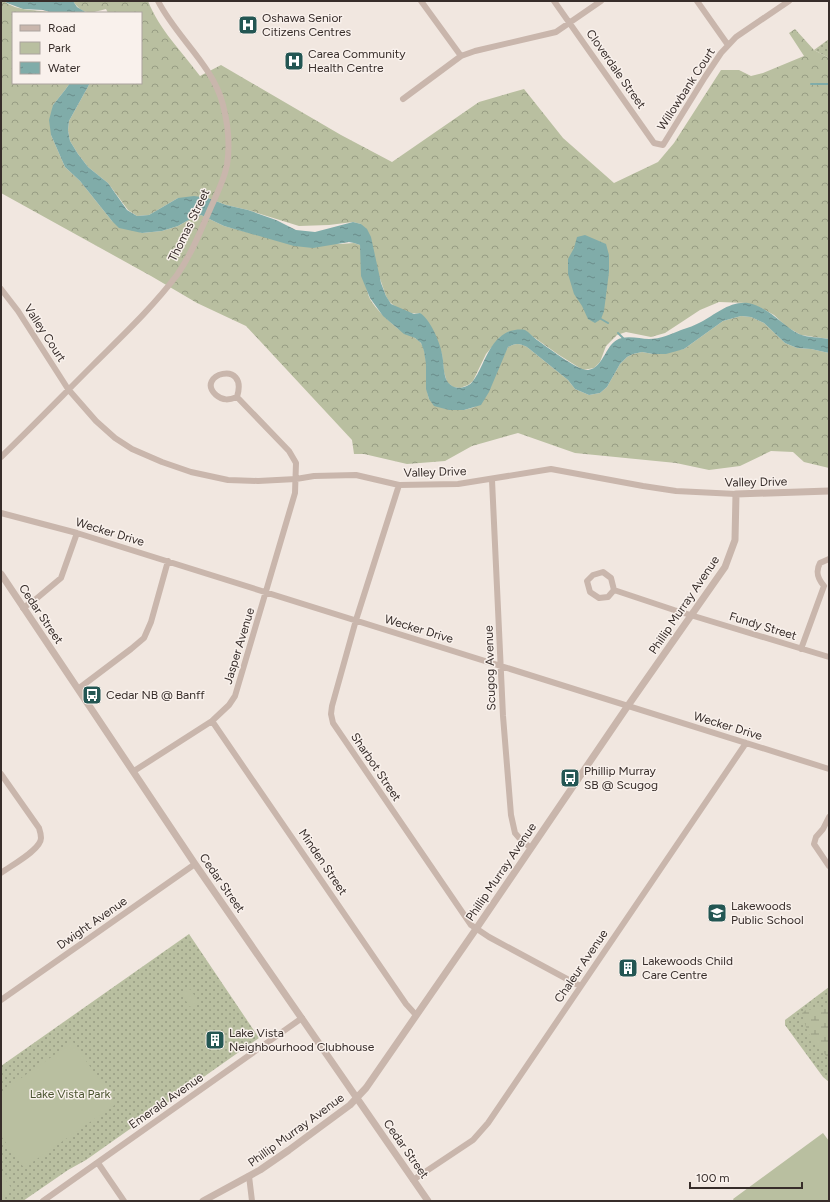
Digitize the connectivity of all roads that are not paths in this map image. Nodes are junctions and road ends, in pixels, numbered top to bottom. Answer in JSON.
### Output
{"nodes":[{"id":1,"x":158,"y":1,"type":"edge"},
{"id":2,"x":421,"y":1,"type":"edge"},
{"id":3,"x":554,"y":1,"type":"edge"},
{"id":4,"x":600,"y":1,"type":"edge"},
{"id":5,"x":697,"y":1,"type":"edge"},
{"id":6,"x":789,"y":1,"type":"edge"},
{"id":7,"x":570,"y":23,"type":"junction"},
{"id":8,"x":728,"y":45,"type":"junction"},
{"id":9,"x":461,"y":56,"type":"junction"},
{"id":10,"x":403,"y":99,"type":"dead end"},
{"id":11,"x":663,"y":145,"type":"joint"},
{"id":12,"x":1,"y":289,"type":"edge"},
{"id":13,"x":68,"y":390,"type":"junction"},
{"id":14,"x":237,"y":397,"type":"junction"},
{"id":15,"x":1,"y":457,"type":"edge"},
{"id":16,"x":296,"y":479,"type":"junction"},
{"id":17,"x":492,"y":480,"type":"junction"},
{"id":18,"x":399,"y":485,"type":"junction"},
{"id":19,"x":829,"y":491,"type":"edge"},
{"id":20,"x":736,"y":494,"type":"junction"},
{"id":21,"x":1,"y":513,"type":"edge"},
{"id":22,"x":77,"y":533,"type":"junction"},
{"id":23,"x":829,"y":559,"type":"edge"},
{"id":24,"x":168,"y":562,"type":"junction"},
{"id":25,"x":1,"y":574,"type":"edge"},
{"id":26,"x":827,"y":586,"type":"edge"},
{"id":27,"x":614,"y":590,"type":"junction"},
{"id":28,"x":266,"y":593,"type":"junction"},
{"id":29,"x":23,"y":608,"type":"junction"},
{"id":30,"x":692,"y":615,"type":"junction"},
{"id":31,"x":356,"y":620,"type":"junction"},
{"id":32,"x":801,"y":649,"type":"junction"},
{"id":33,"x":829,"y":657,"type":"edge"},
{"id":34,"x":501,"y":666,"type":"junction"},
{"id":35,"x":78,"y":689,"type":"junction"},
{"id":36,"x":627,"y":707,"type":"junction"},
{"id":37,"x":212,"y":720,"type":"junction"},
{"id":38,"x":746,"y":743,"type":"junction"},
{"id":39,"x":829,"y":769,"type":"edge"},
{"id":40,"x":134,"y":771,"type":"junction"},
{"id":41,"x":1,"y":774,"type":"edge"},
{"id":42,"x":829,"y":818,"type":"edge"},
{"id":43,"x":532,"y":848,"type":"junction"},
{"id":44,"x":195,"y":864,"type":"junction"},
{"id":45,"x":829,"y":866,"type":"edge"},
{"id":46,"x":1,"y":873,"type":"edge"},
{"id":47,"x":476,"y":929,"type":"junction"},
{"id":48,"x":580,"y":986,"type":"junction"},
{"id":49,"x":1,"y":1000,"type":"edge"},
{"id":50,"x":416,"y":1015,"type":"junction"},
{"id":51,"x":302,"y":1018,"type":"junction"},
{"id":52,"x":358,"y":1098,"type":"junction"},
{"id":53,"x":98,"y":1163,"type":"junction"},
{"id":54,"x":249,"y":1176,"type":"junction"},
{"id":55,"x":413,"y":1180,"type":"junction"},
{"id":56,"x":43,"y":1201,"type":"edge"},
{"id":57,"x":124,"y":1201,"type":"edge"},
{"id":58,"x":203,"y":1201,"type":"edge"},
{"id":59,"x":252,"y":1201,"type":"edge"},
{"id":60,"x":428,"y":1201,"type":"edge"}],
"edges":[{"from":1,"to":13,"type":"street","name":"Thomas Street"},
{"from":2,"to":9,"type":"street"},
{"from":3,"to":7,"type":"street","name":"Cloverdale Street"},
{"from":4,"to":7,"type":"street"},
{"from":5,"to":8,"type":"street"},
{"from":6,"to":8,"type":"street","name":"Willowbank Court"},
{"from":7,"to":9,"type":"street"},
{"from":7,"to":11,"type":"street","name":"Cloverdale Street"},
{"from":8,"to":11,"type":"street","name":"Willowbank Court"},
{"from":9,"to":10,"type":"street"},
{"from":12,"to":13,"type":"street","name":"Valley Court"},
{"from":13,"to":15,"type":"street","name":"Thomas Street"},
{"from":13,"to":16,"type":"street","name":"Valley Drive"},
{"from":14,"to":14,"type":"street"},
{"from":14,"to":16,"type":"street","name":"Jasper Avenue"},
{"from":16,"to":18,"type":"street","name":"Valley Drive"},
{"from":16,"to":28,"type":"street","name":"Jasper Avenue"},
{"from":17,"to":18,"type":"street","name":"Valley Drive"},
{"from":17,"to":20,"type":"street","name":"Valley Drive"},
{"from":17,"to":34,"type":"street","name":"Scugog Avenue"},
{"from":18,"to":31,"type":"street","name":"Sharbot Street"},
{"from":19,"to":20,"type":"street","name":"Valley Drive"},
{"from":20,"to":30,"type":"street","name":"Phillip Murray Avenue"},
{"from":21,"to":22,"type":"street","name":"Wecker Drive"},
{"from":22,"to":24,"type":"street","name":"Wecker Drive"},
{"from":22,"to":29,"type":"street"},
{"from":23,"to":26,"type":"street"},
{"from":24,"to":28,"type":"street","name":"Wecker Drive"},
{"from":24,"to":35,"type":"street"},
{"from":25,"to":29,"type":"street","name":"Cedar Street"},
{"from":26,"to":32,"type":"street"},
{"from":27,"to":27,"type":"street"},
{"from":27,"to":30,"type":"street","name":"Fundy Street"},
{"from":28,"to":31,"type":"street","name":"Wecker Drive"},
{"from":28,"to":37,"type":"street","name":"Jasper Avenue"},
{"from":29,"to":35,"type":"street","name":"Cedar Street"},
{"from":30,"to":32,"type":"street","name":"Fundy Street"},
{"from":30,"to":36,"type":"street","name":"Phillip Murray Avenue"},
{"from":31,"to":34,"type":"street","name":"Wecker Drive"},
{"from":31,"to":47,"type":"street","name":"Sharbot Street"},
{"from":32,"to":33,"type":"street","name":"Fundy Street"},
{"from":34,"to":36,"type":"street","name":"Wecker Drive"},
{"from":34,"to":43,"type":"street","name":"Scugog Avenue"},
{"from":35,"to":40,"type":"street","name":"Cedar Street"},
{"from":36,"to":38,"type":"street","name":"Wecker Drive"},
{"from":36,"to":43,"type":"street","name":"Phillip Murray Avenue"},
{"from":37,"to":40,"type":"street","name":"Jasper Avenue"},
{"from":37,"to":50,"type":"street","name":"Minden Street"},
{"from":38,"to":39,"type":"street","name":"Wecker Drive"},
{"from":38,"to":48,"type":"street","name":"Chaleur Avenue"},
{"from":40,"to":44,"type":"street","name":"Cedar Street"},
{"from":41,"to":46,"type":"street"},
{"from":42,"to":45,"type":"street"},
{"from":43,"to":47,"type":"street","name":"Phillip Murray Avenue"},
{"from":44,"to":49,"type":"street","name":"Dwight Avenue"},
{"from":44,"to":51,"type":"street","name":"Cedar Street"},
{"from":47,"to":48,"type":"street","name":"Sharbot Street"},
{"from":47,"to":50,"type":"street","name":"Phillip Murray Avenue"},
{"from":48,"to":55,"type":"street","name":"Chaleur Avenue"},
{"from":50,"to":52,"type":"street","name":"Phillip Murray Avenue"},
{"from":51,"to":52,"type":"street","name":"Cedar Street"},
{"from":51,"to":53,"type":"street","name":"Emerald Avenue"},
{"from":52,"to":54,"type":"street","name":"Phillip Murray Avenue"},
{"from":52,"to":55,"type":"street","name":"Cedar Street"},
{"from":53,"to":56,"type":"street","name":"Emerald Avenue"},
{"from":53,"to":57,"type":"street"},
{"from":54,"to":58,"type":"street","name":"Phillip Murray Avenue"},
{"from":54,"to":59,"type":"street"},
{"from":55,"to":60,"type":"street","name":"Cedar Street"}]}
